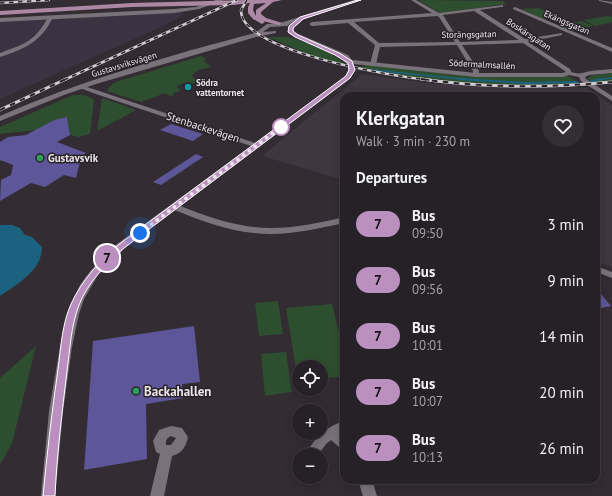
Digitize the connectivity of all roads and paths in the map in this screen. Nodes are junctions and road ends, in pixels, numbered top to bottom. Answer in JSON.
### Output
{"nodes":[{"id":1,"x":221,"y":0,"type":"edge"},
{"id":2,"x":254,"y":0,"type":"edge"},
{"id":3,"x":259,"y":0,"type":"edge"},
{"id":4,"x":278,"y":0,"type":"edge"},
{"id":5,"x":355,"y":0,"type":"edge"},
{"id":6,"x":359,"y":0,"type":"edge"},
{"id":7,"x":413,"y":0,"type":"edge"},
{"id":8,"x":601,"y":0,"type":"edge"},
{"id":9,"x":161,"y":2,"type":"edge"},
{"id":10,"x":187,"y":4,"type":"junction"},
{"id":11,"x":348,"y":4,"type":"junction"},
{"id":12,"x":612,"y":4,"type":"edge"},
{"id":13,"x":501,"y":6,"type":"dead end"},
{"id":14,"x":80,"y":7,"type":"junction"},
{"id":15,"x":515,"y":8,"type":"dead end"},
{"id":16,"x":476,"y":10,"type":"junction"},
{"id":17,"x":0,"y":11,"type":"edge"},
{"id":18,"x":439,"y":14,"type":"junction"},
{"id":19,"x":51,"y":17,"type":"junction"},
{"id":20,"x":302,"y":18,"type":"junction"},
{"id":21,"x":0,"y":20,"type":"edge"},
{"id":22,"x":349,"y":21,"type":"junction"},
{"id":23,"x":280,"y":24,"type":"junction"},
{"id":24,"x":312,"y":24,"type":"dead end"},
{"id":25,"x":266,"y":27,"type":"junction"},
{"id":26,"x":291,"y":28,"type":"junction"},
{"id":27,"x":280,"y":33,"type":"junction"},
{"id":28,"x":560,"y":34,"type":"dead end"},
{"id":29,"x":255,"y":35,"type":"junction"},
{"id":30,"x":307,"y":41,"type":"junction"},
{"id":31,"x":524,"y":41,"type":"junction"},
{"id":32,"x":458,"y":43,"type":"junction"},
{"id":33,"x":378,"y":45,"type":"junction"},
{"id":34,"x":612,"y":50,"type":"edge"},
{"id":35,"x":0,"y":55,"type":"edge"},
{"id":36,"x":350,"y":62,"type":"junction"},
{"id":37,"x":373,"y":64,"type":"junction"},
{"id":38,"x":612,"y":71,"type":"edge"},
{"id":39,"x":569,"y":73,"type":"junction"},
{"id":40,"x":476,"y":74,"type":"junction"},
{"id":41,"x":582,"y":76,"type":"junction"},
{"id":42,"x":82,"y":87,"type":"junction"},
{"id":43,"x":612,"y":99,"type":"edge"},
{"id":44,"x":0,"y":119,"type":"edge"},
{"id":45,"x":257,"y":145,"type":"junction"},
{"id":46,"x":175,"y":207,"type":"junction"},
{"id":47,"x":340,"y":221,"type":"edge"},
{"id":48,"x":600,"y":270,"type":"edge"},
{"id":49,"x":612,"y":275,"type":"edge"},
{"id":50,"x":340,"y":428,"type":"edge"},
{"id":51,"x":332,"y":433,"type":"junction"},
{"id":52,"x":340,"y":440,"type":"edge"},
{"id":53,"x":315,"y":448,"type":"edge"},
{"id":54,"x":167,"y":451,"type":"dead end"},
{"id":55,"x":366,"y":484,"type":"edge"},
{"id":56,"x":49,"y":494,"type":"edge"},
{"id":57,"x":157,"y":496,"type":"edge"},
{"id":58,"x":370,"y":496,"type":"edge"}],
"edges":[{"from":1,"to":19,"type":"street"},
{"from":2,"to":25,"type":"main road"},
{"from":3,"to":10,"type":"main road"},
{"from":4,"to":10,"type":"main road"},
{"from":4,"to":23,"type":"main road"},
{"from":5,"to":11,"type":"street"},
{"from":6,"to":11,"type":"street"},
{"from":7,"to":18,"type":"street"},
{"from":8,"to":12,"type":"street"},
{"from":9,"to":10,"type":"main road"},
{"from":9,"to":14,"type":"main road"},
{"from":9,"to":14,"type":"main road"},
{"from":11,"to":20,"type":"street","name":"Gustavsviksvägen"},
{"from":13,"to":16,"type":"street"},
{"from":14,"to":17,"type":"main road"},
{"from":15,"to":34,"type":"street","name":"Ekängsgatan"},
{"from":16,"to":18,"type":"street"},
{"from":16,"to":31,"type":"street","name":"Boskärsgatan"},
{"from":18,"to":22,"type":"street"},
{"from":18,"to":32,"type":"street"},
{"from":19,"to":21,"type":"street"},
{"from":19,"to":35,"type":"street"},
{"from":20,"to":23,"type":"street","name":"Gustavsviksvägen"},
{"from":20,"to":26,"type":"street"},
{"from":22,"to":24,"type":"street"},
{"from":22,"to":33,"type":"street"},
{"from":23,"to":25,"type":"street","name":"Gustavsviksvägen"},
{"from":23,"to":26,"type":"street"},
{"from":25,"to":27,"type":"street","name":"Södermalmsallén"},
{"from":25,"to":29,"type":"street","name":"Gustavsviksvägen"},
{"from":26,"to":27,"type":"street"},
{"from":26,"to":30,"type":"street","name":"Södermalmsallén"},
{"from":27,"to":29,"type":"street","name":"Gustavsviksvägen"},
{"from":27,"to":30,"type":"street","name":"Södermalmsallén"},
{"from":28,"to":31,"type":"street","name":"Storängsgatan"},
{"from":29,"to":42,"type":"street","name":"Gustavsviksvägen"},
{"from":30,"to":36,"type":"street","name":"Södermalmsallén"},
{"from":31,"to":32,"type":"street","name":"Storängsgatan"},
{"from":31,"to":39,"type":"street","name":"Boskärsgatan"},
{"from":32,"to":33,"type":"street","name":"Storängsgatan"},
{"from":32,"to":40,"type":"street"},
{"from":33,"to":37,"type":"street"},
{"from":36,"to":37,"type":"street","name":"Södermalmsallén"},
{"from":36,"to":45,"type":"street"},
{"from":37,"to":40,"type":"street","name":"Södermalmsallén"},
{"from":38,"to":41,"type":"street","name":"Södermalmsallén"},
{"from":39,"to":40,"type":"street","name":"Södermalmsallén"},
{"from":39,"to":41,"type":"street","name":"Södermalmsallén"},
{"from":41,"to":43,"type":"street"},
{"from":42,"to":44,"type":"street","name":"Gustavsviksvägen"},
{"from":42,"to":45,"type":"street","name":"Stenbackevägen"},
{"from":45,"to":46,"type":"street","name":"Stenbackevägen"},
{"from":46,"to":47,"type":"street"},
{"from":46,"to":56,"type":"street","name":"Stenbackevägen"},
{"from":48,"to":49,"type":"street"},
{"from":50,"to":51,"type":"street"},
{"from":51,"to":52,"type":"street"},
{"from":51,"to":53,"type":"street"},
{"from":54,"to":57,"type":"street"},
{"from":55,"to":58,"type":"street"}]}
